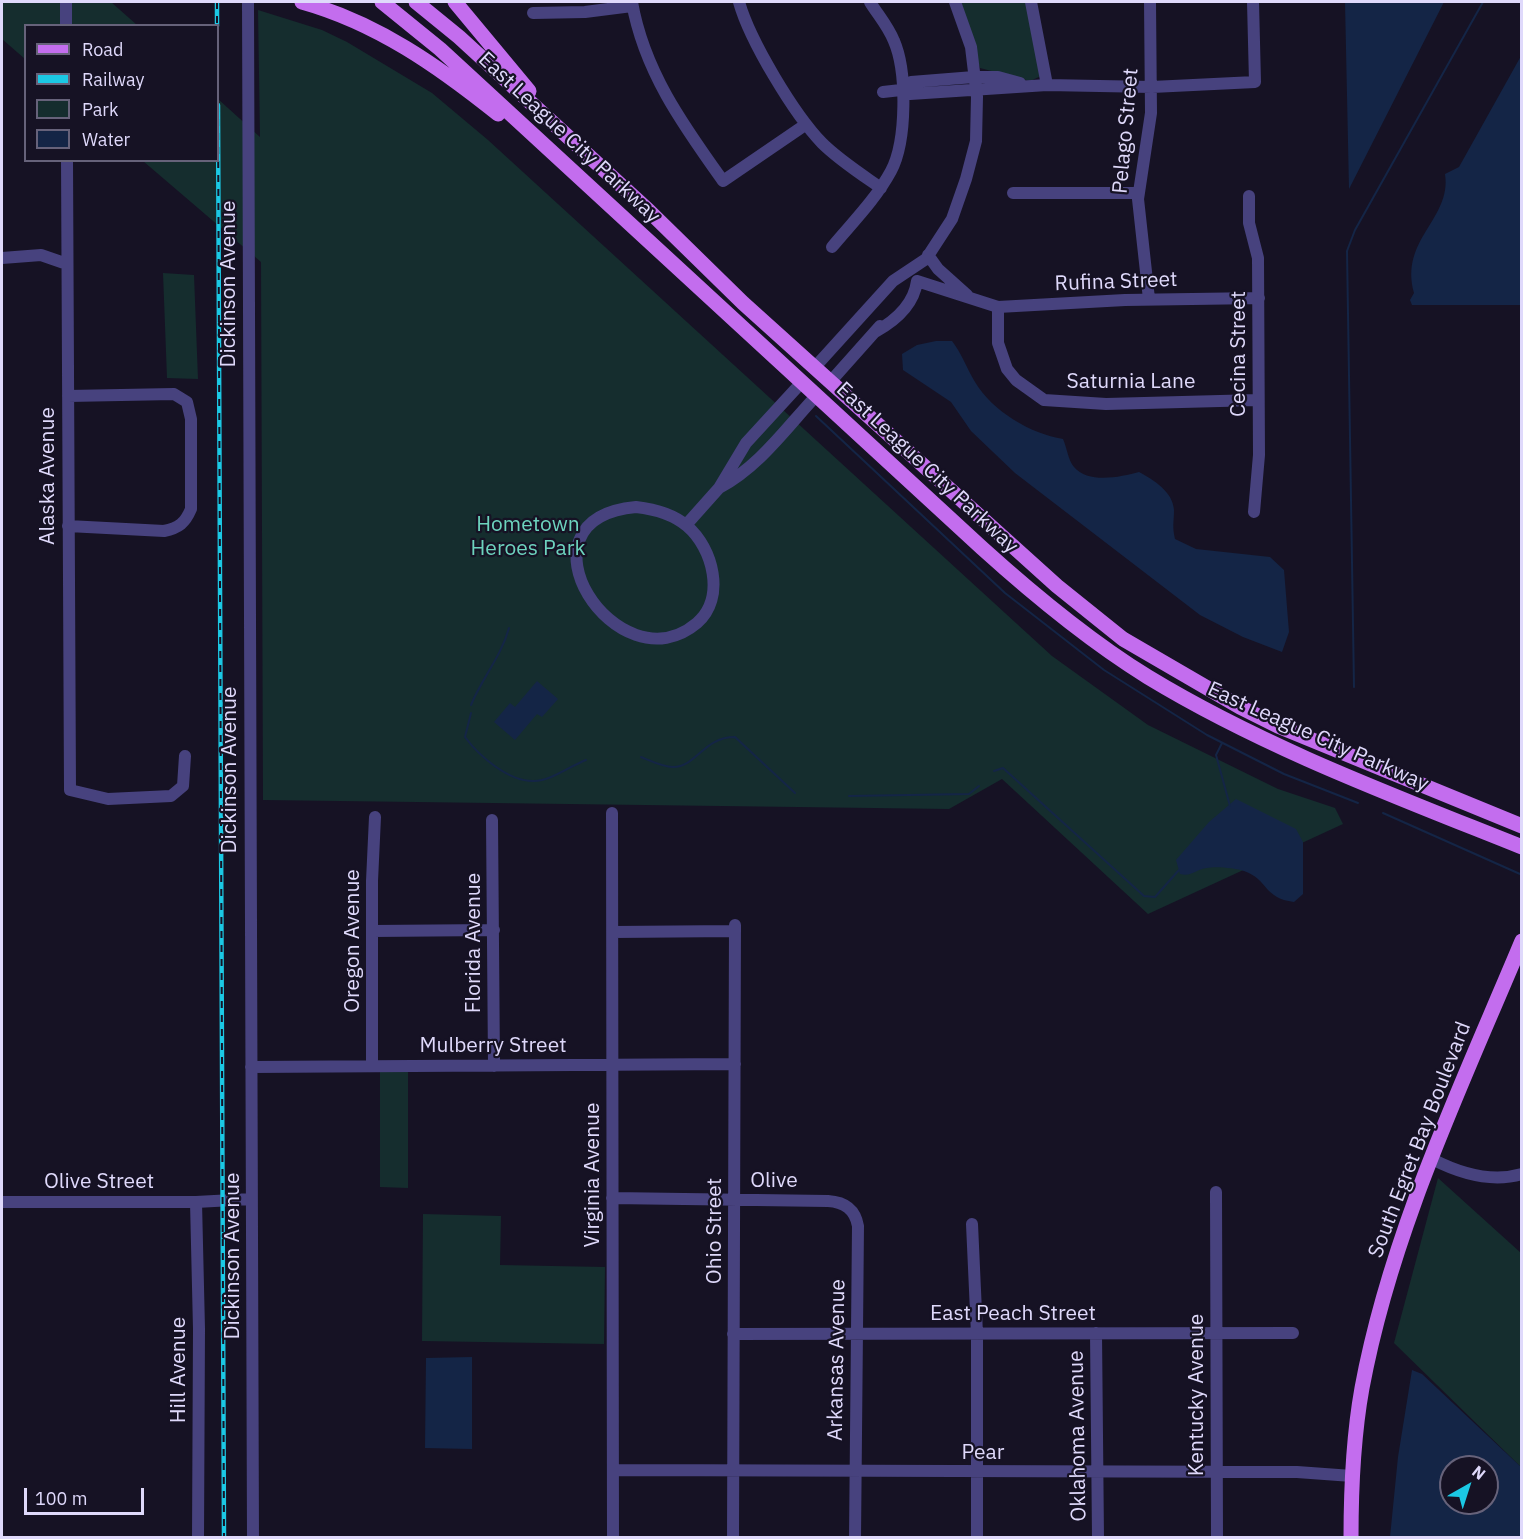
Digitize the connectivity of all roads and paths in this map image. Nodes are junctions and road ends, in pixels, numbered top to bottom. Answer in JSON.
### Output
{"nodes":[{"id":1,"x":66,"y":2,"type":"edge"},
{"id":2,"x":248,"y":2,"type":"edge"},
{"id":3,"x":302,"y":2,"type":"edge"},
{"id":4,"x":382,"y":2,"type":"edge"},
{"id":5,"x":416,"y":2,"type":"edge"},
{"id":6,"x":455,"y":2,"type":"edge"},
{"id":7,"x":739,"y":2,"type":"edge"},
{"id":8,"x":870,"y":2,"type":"edge"},
{"id":9,"x":955,"y":2,"type":"edge"},
{"id":10,"x":1031,"y":2,"type":"edge"},
{"id":11,"x":1150,"y":2,"type":"edge"},
{"id":12,"x":1253,"y":2,"type":"edge"},
{"id":13,"x":632,"y":4,"type":"edge"},
{"id":14,"x":533,"y":13,"type":"dead end"},
{"id":15,"x":66,"y":24,"type":"edge"},
{"id":16,"x":974,"y":83,"type":"junction"},
{"id":17,"x":1047,"y":85,"type":"junction"},
{"id":18,"x":1152,"y":87,"type":"junction"},
{"id":19,"x":901,"y":90,"type":"junction"},
{"id":20,"x":883,"y":92,"type":"dead end"},
{"id":21,"x":552,"y":122,"type":"junction"},
{"id":22,"x":805,"y":125,"type":"junction"},
{"id":23,"x":67,"y":162,"type":"edge"},
{"id":24,"x":880,"y":188,"type":"junction"},
{"id":25,"x":1013,"y":193,"type":"dead end"},
{"id":26,"x":1138,"y":193,"type":"junction"},
{"id":27,"x":1249,"y":196,"type":"dead end"},
{"id":28,"x":645,"y":236,"type":"junction"},
{"id":29,"x":832,"y":248,"type":"dead end"},
{"id":30,"x":927,"y":257,"type":"junction"},
{"id":31,"x":2,"y":258,"type":"edge"},
{"id":32,"x":67,"y":264,"type":"junction"},
{"id":33,"x":917,"y":281,"type":"junction"},
{"id":34,"x":1259,"y":298,"type":"junction"},
{"id":35,"x":1149,"y":299,"type":"junction"},
{"id":36,"x":975,"y":301,"type":"junction"},
{"id":37,"x":998,"y":306,"type":"junction"},
{"id":38,"x":815,"y":367,"type":"junction"},
{"id":39,"x":802,"y":381,"type":"junction"},
{"id":40,"x":831,"y":381,"type":"junction"},
{"id":41,"x":817,"y":395,"type":"junction"},
{"id":42,"x":68,"y":396,"type":"junction"},
{"id":43,"x":1258,"y":400,"type":"junction"},
{"id":44,"x":762,"y":426,"type":"junction"},
{"id":45,"x":777,"y":439,"type":"junction"},
{"id":46,"x":719,"y":488,"type":"junction"},
{"id":47,"x":1254,"y":512,"type":"dead end"},
{"id":48,"x":686,"y":525,"type":"junction"},
{"id":49,"x":68,"y":526,"type":"junction"},
{"id":50,"x":185,"y":756,"type":"dead end"},
{"id":51,"x":612,"y":813,"type":"dead end"},
{"id":52,"x":375,"y":817,"type":"dead end"},
{"id":53,"x":492,"y":820,"type":"dead end"},
{"id":54,"x":1461,"y":822,"type":"junction"},
{"id":55,"x":1517,"y":823,"type":"edge"},
{"id":56,"x":1521,"y":847,"type":"edge"},
{"id":57,"x":1521,"y":857,"type":"edge"},
{"id":58,"x":494,"y":930,"type":"junction"},
{"id":59,"x":372,"y":931,"type":"junction"},
{"id":60,"x":613,"y":932,"type":"junction"},
{"id":61,"x":1521,"y":941,"type":"edge"},
{"id":62,"x":735,"y":1064,"type":"junction"},
{"id":63,"x":372,"y":1065,"type":"junction"},
{"id":64,"x":614,"y":1065,"type":"junction"},
{"id":65,"x":494,"y":1066,"type":"junction"},
{"id":66,"x":251,"y":1067,"type":"junction"},
{"id":67,"x":1432,"y":1159,"type":"junction"},
{"id":68,"x":1521,"y":1174,"type":"edge"},
{"id":69,"x":1216,"y":1192,"type":"dead end"},
{"id":70,"x":612,"y":1198,"type":"junction"},
{"id":71,"x":251,"y":1199,"type":"junction"},
{"id":72,"x":734,"y":1201,"type":"junction"},
{"id":73,"x":828,"y":1201,"type":"joint"},
{"id":74,"x":2,"y":1202,"type":"edge"},
{"id":75,"x":196,"y":1202,"type":"junction"},
{"id":76,"x":972,"y":1224,"type":"dead end"},
{"id":77,"x":856,"y":1333,"type":"junction"},
{"id":78,"x":1215,"y":1333,"type":"junction"},
{"id":79,"x":1293,"y":1333,"type":"dead end"},
{"id":80,"x":734,"y":1334,"type":"junction"},
{"id":81,"x":977,"y":1334,"type":"junction"},
{"id":82,"x":1096,"y":1334,"type":"junction"},
{"id":83,"x":615,"y":1470,"type":"junction"},
{"id":84,"x":733,"y":1470,"type":"junction"},
{"id":85,"x":855,"y":1472,"type":"junction"},
{"id":86,"x":976,"y":1472,"type":"junction"},
{"id":87,"x":1098,"y":1472,"type":"junction"},
{"id":88,"x":1216,"y":1472,"type":"junction"},
{"id":89,"x":1352,"y":1476,"type":"junction"},
{"id":90,"x":198,"y":1538,"type":"edge"},
{"id":91,"x":253,"y":1538,"type":"edge"},
{"id":92,"x":614,"y":1538,"type":"edge"},
{"id":93,"x":733,"y":1538,"type":"edge"},
{"id":94,"x":855,"y":1538,"type":"edge"},
{"id":95,"x":977,"y":1538,"type":"edge"},
{"id":96,"x":1098,"y":1538,"type":"edge"},
{"id":97,"x":1217,"y":1538,"type":"edge"},
{"id":98,"x":1351,"y":1538,"type":"edge"}],
"edges":[{"from":1,"to":15,"type":"street"},
{"from":2,"to":66,"type":"street","name":"Dickinson Avenue"},
{"from":3,"to":28,"type":"main road"},
{"from":4,"to":28,"type":"main road","name":"East League City Parkway"},
{"from":5,"to":21,"type":"main road","name":"East League City Parkway"},
{"from":6,"to":21,"type":"main road"},
{"from":7,"to":22,"type":"street"},
{"from":8,"to":19,"type":"street"},
{"from":9,"to":16,"type":"street"},
{"from":10,"to":17,"type":"street"},
{"from":11,"to":18,"type":"street","name":"Pelago Street"},
{"from":12,"to":18,"type":"street"},
{"from":13,"to":14,"type":"street"},
{"from":13,"to":22,"type":"street"},
{"from":16,"to":17,"type":"street"},
{"from":16,"to":19,"type":"street"},
{"from":16,"to":30,"type":"street"},
{"from":17,"to":18,"type":"street"},
{"from":18,"to":26,"type":"street","name":"Pelago Street"},
{"from":19,"to":20,"type":"street"},
{"from":19,"to":24,"type":"street"},
{"from":21,"to":38,"type":"main road","name":"East League City Parkway"},
{"from":22,"to":24,"type":"street"},
{"from":23,"to":32,"type":"street","name":"Alaska Avenue"},
{"from":24,"to":29,"type":"street"},
{"from":25,"to":26,"type":"street"},
{"from":26,"to":35,"type":"street","name":"Pelago Street"},
{"from":27,"to":34,"type":"street","name":"Cecina Street"},
{"from":28,"to":39,"type":"main road","name":"East League City Parkway"},
{"from":30,"to":33,"type":"street"},
{"from":30,"to":36,"type":"street","name":"Rufina Street"},
{"from":30,"to":38,"type":"street"},
{"from":31,"to":32,"type":"street"},
{"from":32,"to":42,"type":"street","name":"Alaska Avenue"},
{"from":33,"to":36,"type":"street","name":"Rufina Street"},
{"from":33,"to":40,"type":"street"},
{"from":34,"to":35,"type":"street","name":"Rufina Street"},
{"from":34,"to":43,"type":"street","name":"Cecina Street"},
{"from":35,"to":37,"type":"street","name":"Rufina Street"},
{"from":36,"to":37,"type":"street","name":"Rufina Street"},
{"from":37,"to":43,"type":"street","name":"Saturnia Lane"},
{"from":38,"to":39,"type":"main road"},
{"from":38,"to":40,"type":"main road","name":"East League City Parkway"},
{"from":39,"to":41,"type":"main road","name":"East League City Parkway"},
{"from":39,"to":44,"type":"street"},
{"from":40,"to":41,"type":"main road"},
{"from":40,"to":55,"type":"main road","name":"East League City Parkway"},
{"from":41,"to":45,"type":"street"},
{"from":41,"to":54,"type":"main road","name":"East League City Parkway"},
{"from":42,"to":49,"type":"street","name":"Alaska Avenue"},
{"from":42,"to":49,"type":"street"},
{"from":43,"to":47,"type":"street","name":"Cecina Street"},
{"from":44,"to":45,"type":"street"},
{"from":44,"to":46,"type":"street"},
{"from":45,"to":46,"type":"street"},
{"from":46,"to":48,"type":"street"},
{"from":48,"to":48,"type":"street"},
{"from":49,"to":50,"type":"street","name":"Alaska Avenue"},
{"from":51,"to":60,"type":"street","name":"Virginia Avenue"},
{"from":52,"to":59,"type":"street","name":"Oregon Avenue"},
{"from":53,"to":58,"type":"street","name":"Florida Avenue"},
{"from":54,"to":56,"type":"main road","name":"East League City Parkway"},
{"from":54,"to":57,"type":"main road"},
{"from":58,"to":59,"type":"street"},
{"from":58,"to":65,"type":"street","name":"Florida Avenue"},
{"from":59,"to":63,"type":"street","name":"Oregon Avenue"},
{"from":60,"to":62,"type":"street","name":"Ohio Street"},
{"from":60,"to":64,"type":"street","name":"Virginia Avenue"},
{"from":61,"to":67,"type":"main road","name":"South Egret Bay Boulevard"},
{"from":62,"to":64,"type":"street","name":"Mulberry Street"},
{"from":62,"to":72,"type":"street","name":"Ohio Street"},
{"from":63,"to":65,"type":"street","name":"Mulberry Street"},
{"from":63,"to":66,"type":"street","name":"Mulberry Street"},
{"from":64,"to":65,"type":"street","name":"Mulberry Street"},
{"from":64,"to":70,"type":"street","name":"Virginia Avenue"},
{"from":66,"to":71,"type":"street","name":"Dickinson Avenue"},
{"from":67,"to":68,"type":"street"},
{"from":67,"to":89,"type":"main road","name":"South Egret Bay Boulevard"},
{"from":69,"to":78,"type":"street","name":"Kentucky Avenue"},
{"from":70,"to":72,"type":"street","name":"Olive"},
{"from":70,"to":83,"type":"street","name":"Virginia Avenue"},
{"from":71,"to":75,"type":"street","name":"Olive Street"},
{"from":71,"to":91,"type":"street","name":"Dickinson Avenue"},
{"from":72,"to":73,"type":"street","name":"Olive"},
{"from":72,"to":80,"type":"street","name":"Ohio Street"},
{"from":73,"to":77,"type":"street","name":"Arkansas Avenue"},
{"from":74,"to":75,"type":"street","name":"Olive Street"},
{"from":75,"to":90,"type":"street","name":"Hill Avenue"},
{"from":76,"to":81,"type":"street"},
{"from":77,"to":80,"type":"street","name":"East Peach Street"},
{"from":77,"to":81,"type":"street","name":"East Peach Street"},
{"from":77,"to":85,"type":"street","name":"Arkansas Avenue"},
{"from":78,"to":79,"type":"street","name":"East Peach Street"},
{"from":78,"to":82,"type":"street","name":"East Peach Street"},
{"from":78,"to":88,"type":"street","name":"Kentucky Avenue"},
{"from":80,"to":84,"type":"street","name":"Ohio Street"},
{"from":81,"to":82,"type":"street","name":"East Peach Street"},
{"from":81,"to":86,"type":"street"},
{"from":82,"to":87,"type":"street","name":"Oklahoma Avenue"},
{"from":83,"to":84,"type":"street","name":"Pear"},
{"from":83,"to":92,"type":"street","name":"Virginia Avenue"},
{"from":84,"to":85,"type":"street","name":"Pear"},
{"from":84,"to":93,"type":"street","name":"Ohio Street"},
{"from":85,"to":86,"type":"street","name":"Pear"},
{"from":85,"to":94,"type":"street","name":"Arkansas Avenue"},
{"from":86,"to":87,"type":"street","name":"Pear"},
{"from":86,"to":95,"type":"street"},
{"from":87,"to":88,"type":"street","name":"Pear"},
{"from":87,"to":96,"type":"street","name":"Oklahoma Avenue"},
{"from":88,"to":89,"type":"street","name":"Pear"},
{"from":88,"to":97,"type":"street","name":"Kentucky Avenue"},
{"from":89,"to":98,"type":"main road","name":"South Egret Bay Boulevard"}]}
